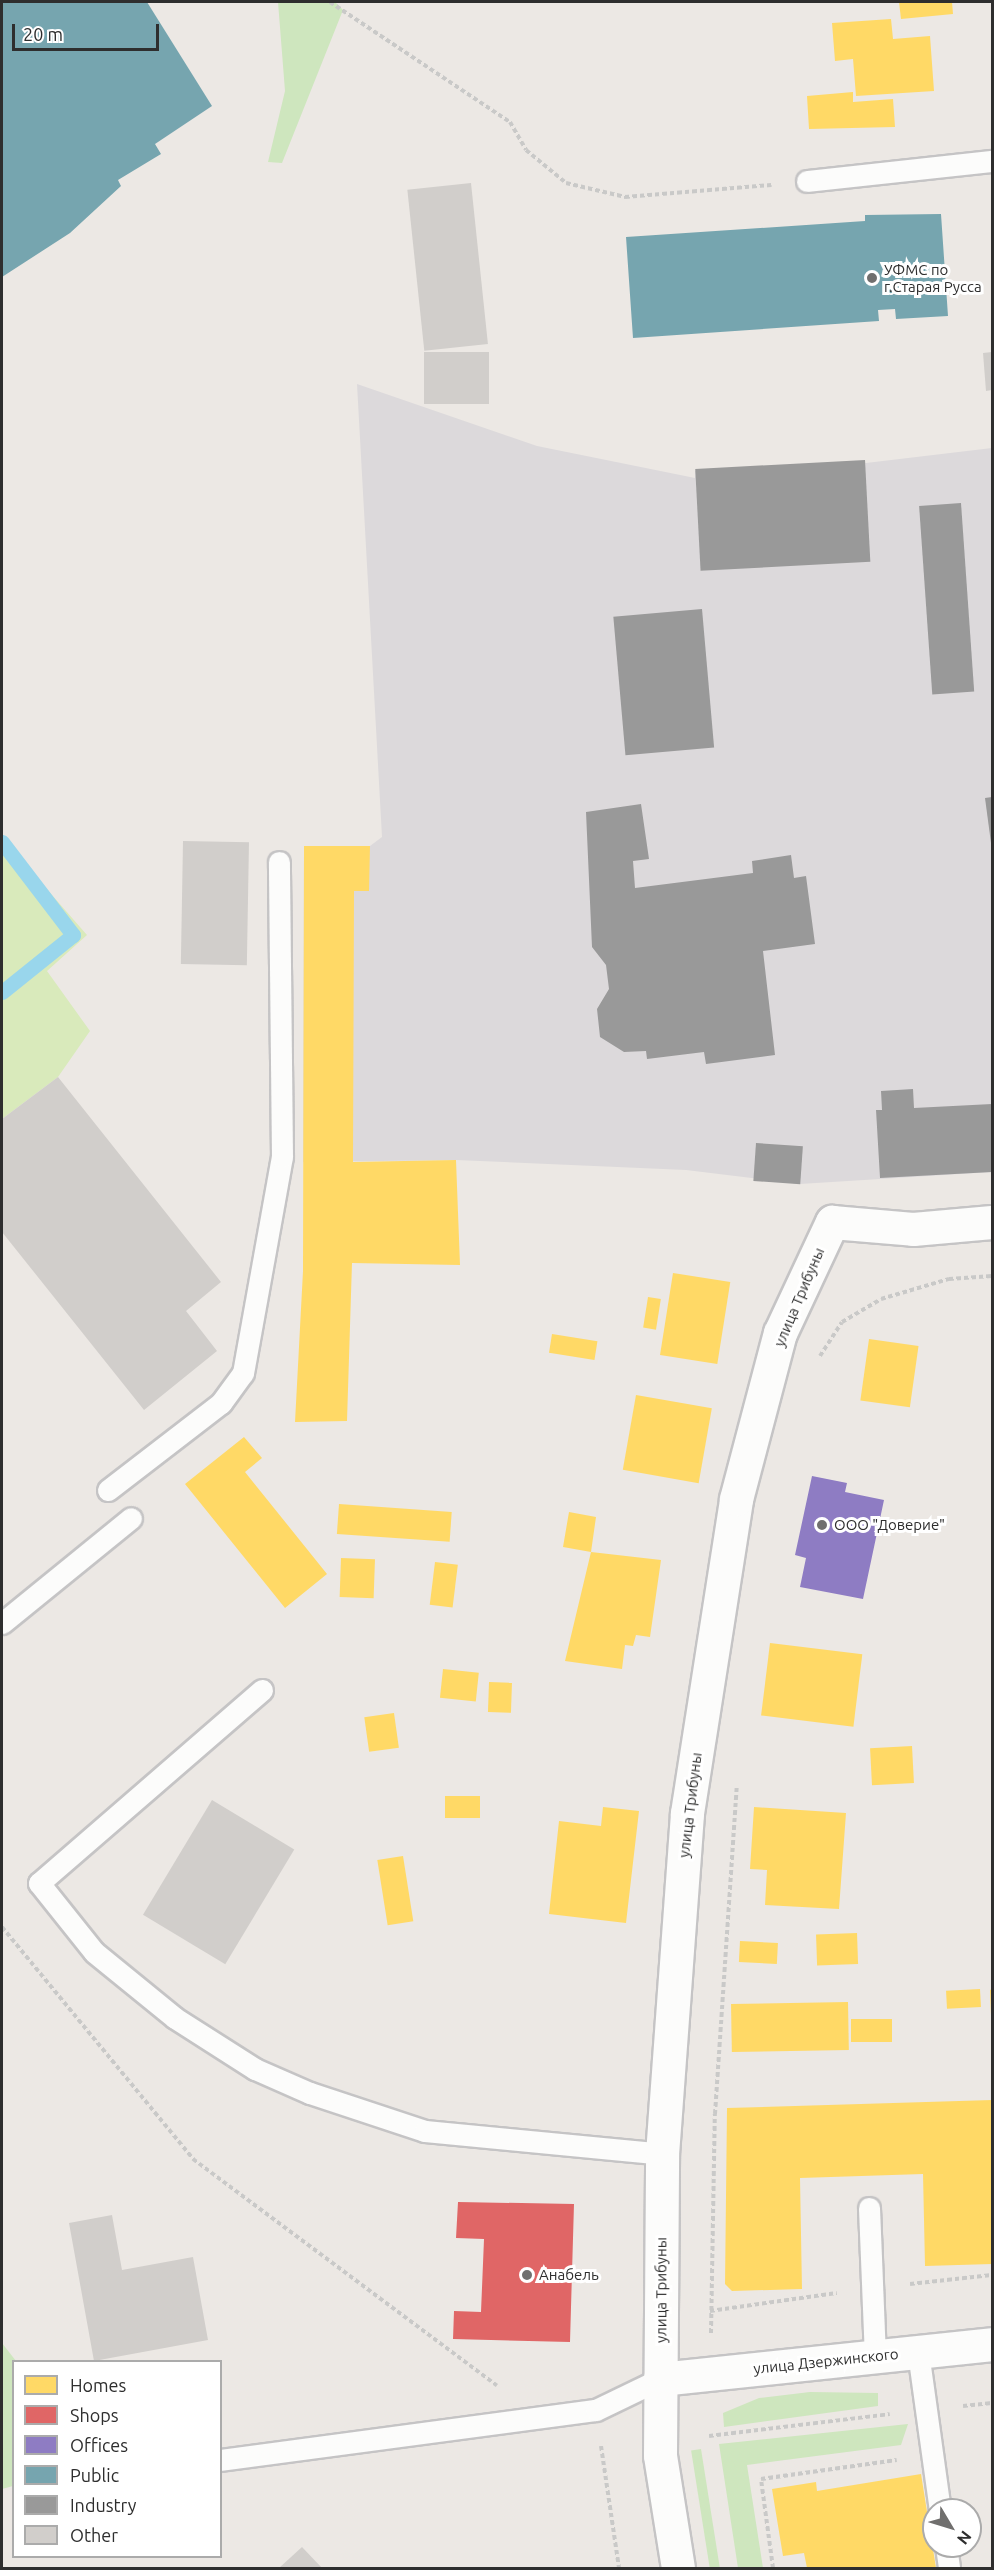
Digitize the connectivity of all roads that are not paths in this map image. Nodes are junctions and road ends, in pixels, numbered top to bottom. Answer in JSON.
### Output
{"nodes":[{"id":1,"x":993,"y":162,"type":"edge"},
{"id":2,"x":807,"y":181,"type":"road end"},
{"id":3,"x":279,"y":862,"type":"dead end"},
{"id":4,"x":993,"y":1222,"type":"edge"},
{"id":5,"x":108,"y":1490,"type":"dead end"},
{"id":6,"x":131,"y":1518,"type":"dead end"},
{"id":7,"x":2,"y":1623,"type":"edge"},
{"id":8,"x":262,"y":1690,"type":"dead end"},
{"id":9,"x":662,"y":2154,"type":"junction"},
{"id":10,"x":869,"y":2208,"type":"dead end"},
{"id":11,"x":993,"y":2344,"type":"edge"},
{"id":12,"x":918,"y":2352,"type":"junction"},
{"id":13,"x":875,"y":2356,"type":"junction"},
{"id":14,"x":660,"y":2379,"type":"junction"},
{"id":15,"x":222,"y":2460,"type":"edge"},
{"id":16,"x":938,"y":2498,"type":"edge"},
{"id":17,"x":678,"y":2568,"type":"edge"}],
"edges":[{"from":1,"to":2,"type":"lane"},
{"from":3,"to":5,"type":"lane"},
{"from":4,"to":9,"type":"street","name":"улица Трибуны"},
{"from":6,"to":7,"type":"lane"},
{"from":8,"to":9,"type":"lane"},
{"from":9,"to":14,"type":"street","name":"улица Трибуны"},
{"from":10,"to":13,"type":"lane"},
{"from":11,"to":12,"type":"street","name":"улица Дзержинского"},
{"from":12,"to":13,"type":"street","name":"улица Дзержинского"},
{"from":12,"to":16,"type":"lane"},
{"from":13,"to":14,"type":"street","name":"улица Дзержинского"},
{"from":14,"to":15,"type":"lane"},
{"from":14,"to":17,"type":"street","name":"улица Трибуны"}]}
